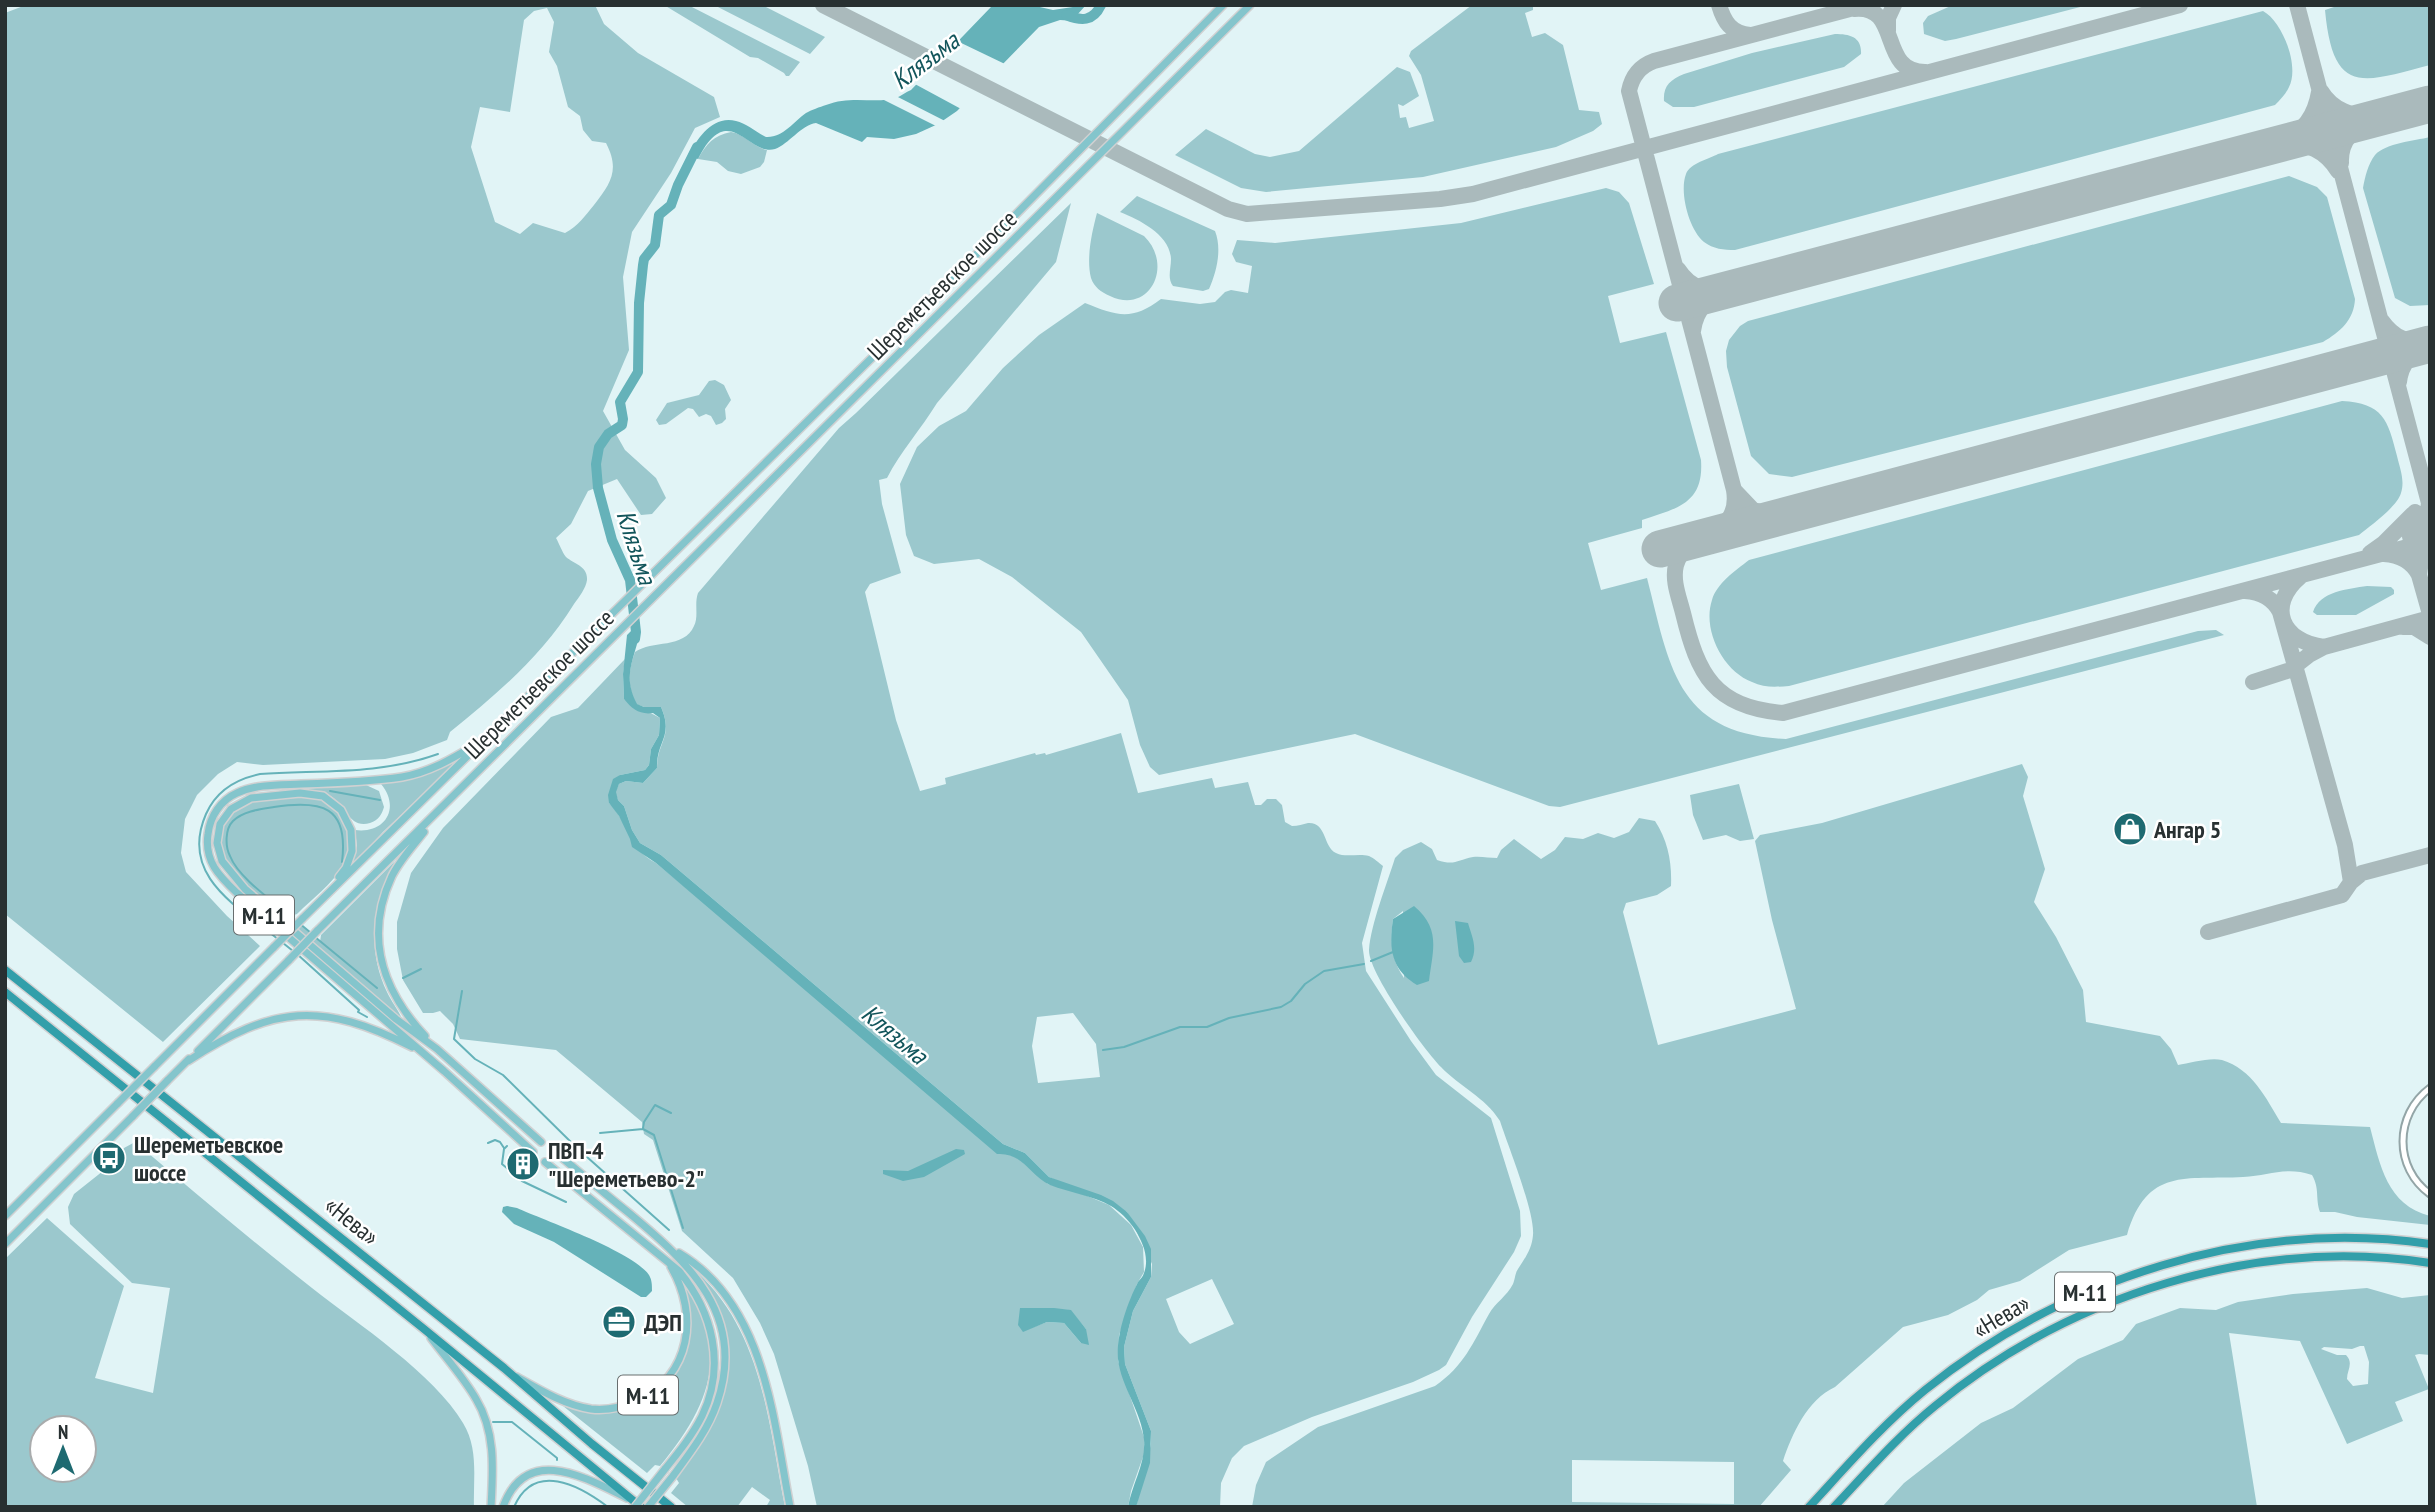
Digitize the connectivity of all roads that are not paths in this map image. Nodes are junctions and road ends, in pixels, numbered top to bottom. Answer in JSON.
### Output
{"nodes":[{"id":1,"x":1223,"y":5,"type":"edge"},
{"id":2,"x":1250,"y":5,"type":"edge"},
{"id":3,"x":492,"y":734,"type":"junction"},
{"id":4,"x":443,"y":808,"type":"junction"},
{"id":5,"x":327,"y":895,"type":"junction"},
{"id":6,"x":5,"y":970,"type":"edge"},
{"id":7,"x":5,"y":992,"type":"edge"},
{"id":8,"x":437,"y":1049,"type":"junction"},
{"id":9,"x":422,"y":1052,"type":"junction"},
{"id":10,"x":188,"y":1061,"type":"junction"},
{"id":11,"x":2430,"y":1088,"type":"edge"},
{"id":12,"x":541,"y":1142,"type":"dead end"},
{"id":13,"x":554,"y":1151,"type":"dead end"},
{"id":14,"x":533,"y":1152,"type":"dead end"},
{"id":15,"x":545,"y":1162,"type":"dead end"},
{"id":16,"x":2430,"y":1194,"type":"edge"},
{"id":17,"x":5,"y":1216,"type":"edge"},
{"id":18,"x":5,"y":1244,"type":"edge"},
{"id":19,"x":2430,"y":1244,"type":"edge"},
{"id":20,"x":669,"y":1248,"type":"junction"},
{"id":21,"x":665,"y":1258,"type":"junction"},
{"id":22,"x":2430,"y":1263,"type":"edge"},
{"id":23,"x":424,"y":1329,"type":"junction"},
{"id":24,"x":504,"y":1368,"type":"junction"},
{"id":25,"x":637,"y":1505,"type":"edge"},
{"id":26,"x":491,"y":1507,"type":"edge"},
{"id":27,"x":503,"y":1507,"type":"edge"},
{"id":28,"x":648,"y":1507,"type":"edge"},
{"id":29,"x":671,"y":1507,"type":"edge"},
{"id":30,"x":790,"y":1507,"type":"edge"},
{"id":31,"x":1809,"y":1507,"type":"edge"},
{"id":32,"x":1834,"y":1507,"type":"edge"}],
"edges":[{"from":1,"to":3,"type":"main road","name":"Шереметьевское шоссе"},
{"from":2,"to":4,"type":"main road","name":"Шереметьевское шоссе"},
{"from":3,"to":5,"type":"main road","name":"Шереметьевское шоссе"},
{"from":3,"to":9,"type":"main road","number":"М-11"},
{"from":4,"to":8,"type":"main road","number":"М-11"},
{"from":4,"to":10,"type":"main road","name":"Шереметьевское шоссе","bridge":true},
{"from":5,"to":8,"type":"main road","number":"М-11"},
{"from":5,"to":17,"type":"main road","name":"Шереметьевское шоссе","bridge":true},
{"from":6,"to":24,"type":"highway","name":"«Нева»","number":"М-11"},
{"from":7,"to":23,"type":"highway","name":"«Нева»"},
{"from":8,"to":12,"type":"main road","number":"М-11"},
{"from":9,"to":10,"type":"main road","number":"М-11"},
{"from":9,"to":14,"type":"main road","number":"М-11"},
{"from":10,"to":18,"type":"main road","name":"Шереметьевское шоссе","bridge":true},
{"from":11,"to":16,"type":"street"},
{"from":13,"to":20,"type":"main road","number":"М-11"},
{"from":15,"to":21,"type":"main road","number":"М-11"},
{"from":19,"to":31,"type":"highway","name":"«Нева»","number":"М-11"},
{"from":20,"to":28,"type":"main road","number":"М-11","bridge":true},
{"from":20,"to":30,"type":"main road","number":"М-11"},
{"from":21,"to":24,"type":"main road","number":"М-11"},
{"from":21,"to":25,"type":"main road","number":"М-11","bridge":true},
{"from":22,"to":32,"type":"highway","name":"«Нева»","number":"М-11"},
{"from":23,"to":25,"type":"highway","name":"«Нева»"},
{"from":23,"to":26,"type":"main road"},
{"from":24,"to":29,"type":"highway","name":"«Нева»","number":"М-11"},
{"from":25,"to":27,"type":"main road"}]}
